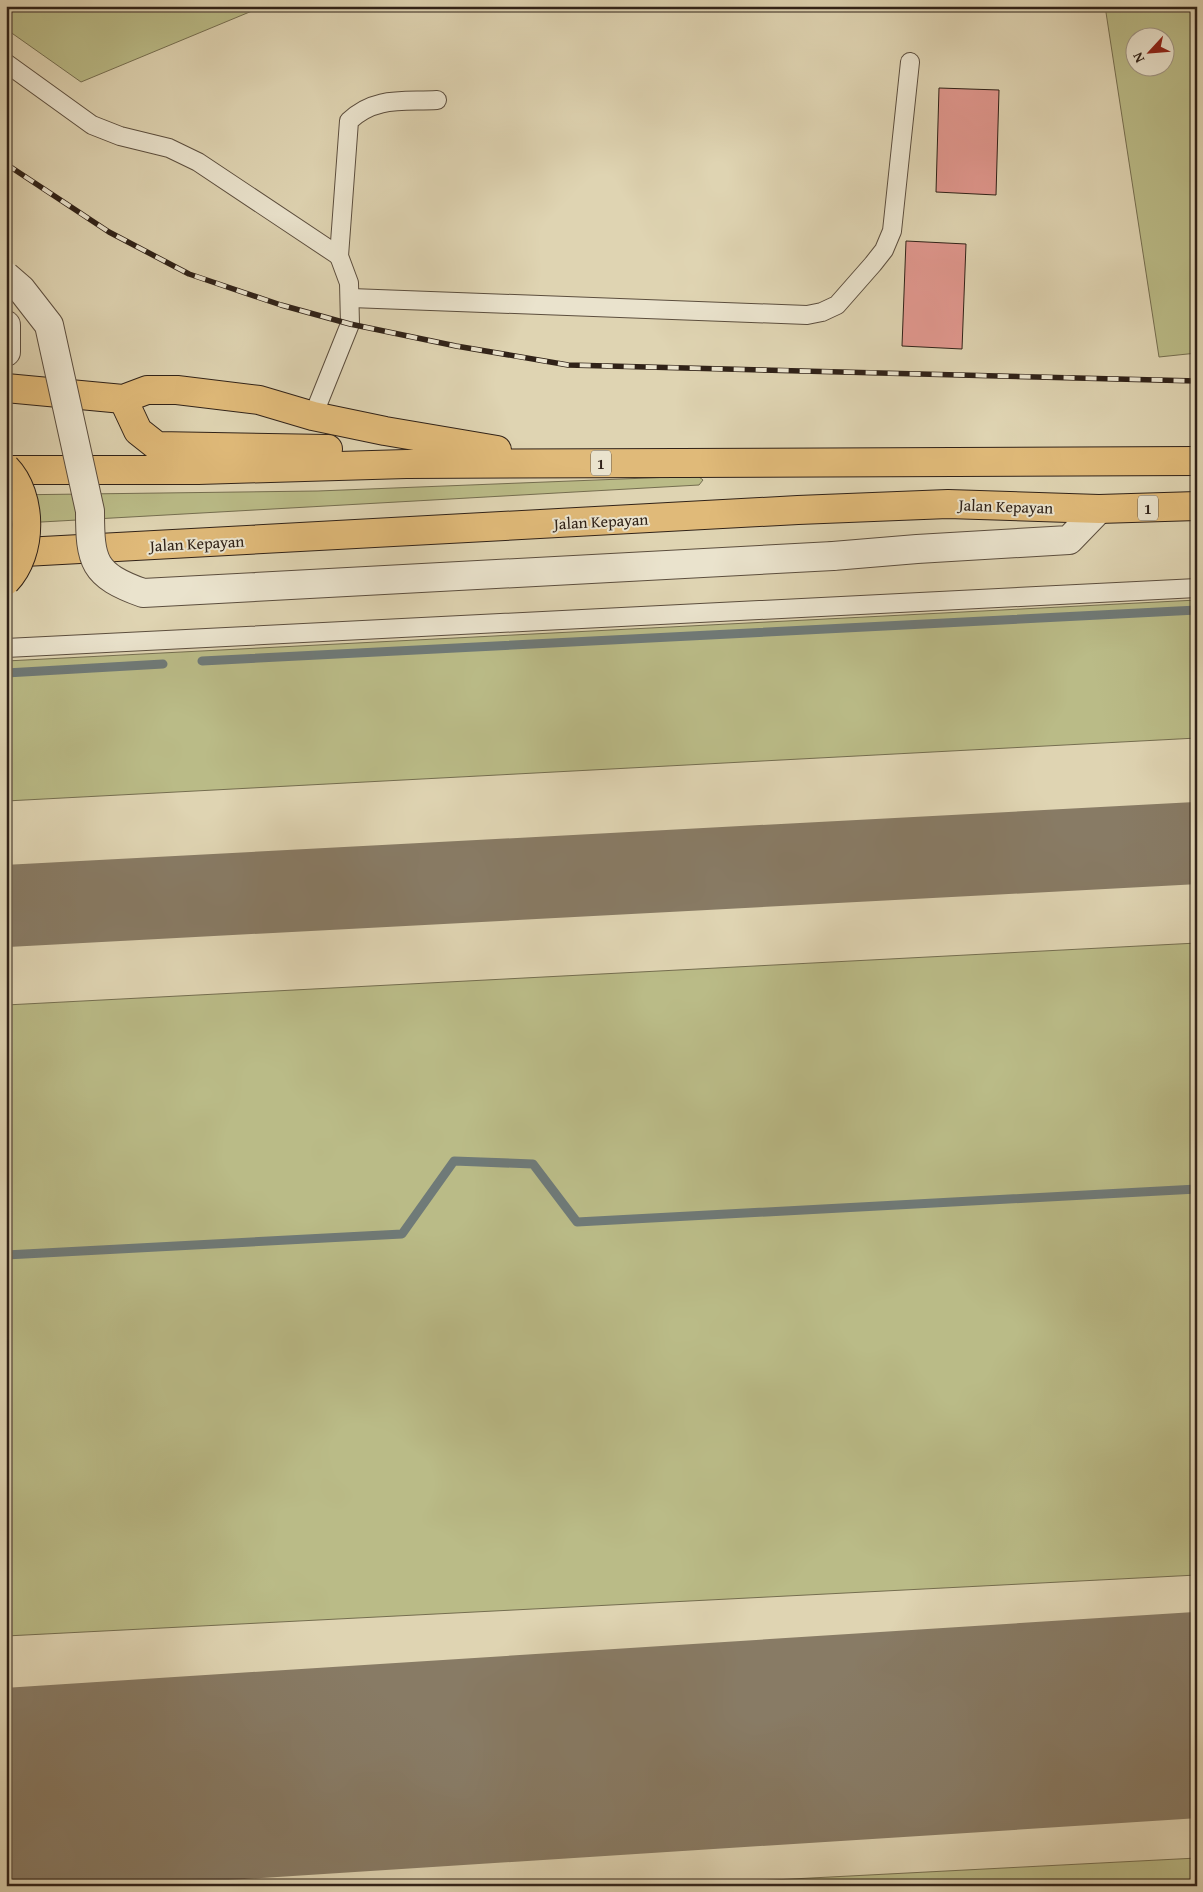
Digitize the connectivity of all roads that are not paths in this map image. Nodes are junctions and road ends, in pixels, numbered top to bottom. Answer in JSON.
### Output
{"nodes":[{"id":1,"x":910,"y":62,"type":"dead end"},
{"id":2,"x":6,"y":63,"type":"edge"},
{"id":3,"x":438,"y":100,"type":"dead end"},
{"id":4,"x":339,"y":256,"type":"junction"},
{"id":5,"x":6,"y":276,"type":"edge"},
{"id":6,"x":351,"y":298,"type":"junction"},
{"id":7,"x":6,"y":325,"type":"edge"},
{"id":8,"x":6,"y":352,"type":"edge"},
{"id":9,"x":6,"y":388,"type":"edge"},
{"id":10,"x":123,"y":399,"type":"junction"},
{"id":11,"x":313,"y":416,"type":"junction"},
{"id":12,"x":1197,"y":460,"type":"edge"},
{"id":13,"x":585,"y":463,"type":"junction"},
{"id":14,"x":406,"y":464,"type":"junction"},
{"id":15,"x":6,"y":469,"type":"edge"},
{"id":16,"x":1197,"y":506,"type":"edge"},
{"id":17,"x":1099,"y":509,"type":"junction"},
{"id":18,"x":6,"y":554,"type":"edge"},
{"id":19,"x":6,"y":581,"type":"edge"},
{"id":20,"x":1197,"y":588,"type":"edge"},
{"id":21,"x":6,"y":648,"type":"edge"}],
"edges":[{"from":1,"to":6,"type":"lane"},
{"from":2,"to":4,"type":"lane"},
{"from":3,"to":4,"type":"lane"},
{"from":4,"to":6,"type":"lane"},
{"from":5,"to":17,"type":"street","bridge":true},
{"from":6,"to":11,"type":"lane"},
{"from":7,"to":8,"type":"street"},
{"from":9,"to":10,"type":"highway"},
{"from":10,"to":11,"type":"highway"},
{"from":10,"to":14,"type":"highway"},
{"from":11,"to":13,"type":"highway"},
{"from":12,"to":13,"type":"highway","number":"1"},
{"from":13,"to":14,"type":"highway","number":"1"},
{"from":14,"to":15,"type":"highway","number":"1"},
{"from":15,"to":19,"type":"highway","bridge":true},
{"from":16,"to":17,"type":"highway","name":"Jalan Kepayan","number":"1"},
{"from":17,"to":18,"type":"highway","name":"Jalan Kepayan","number":"1"},
{"from":20,"to":21,"type":"lane"}]}
